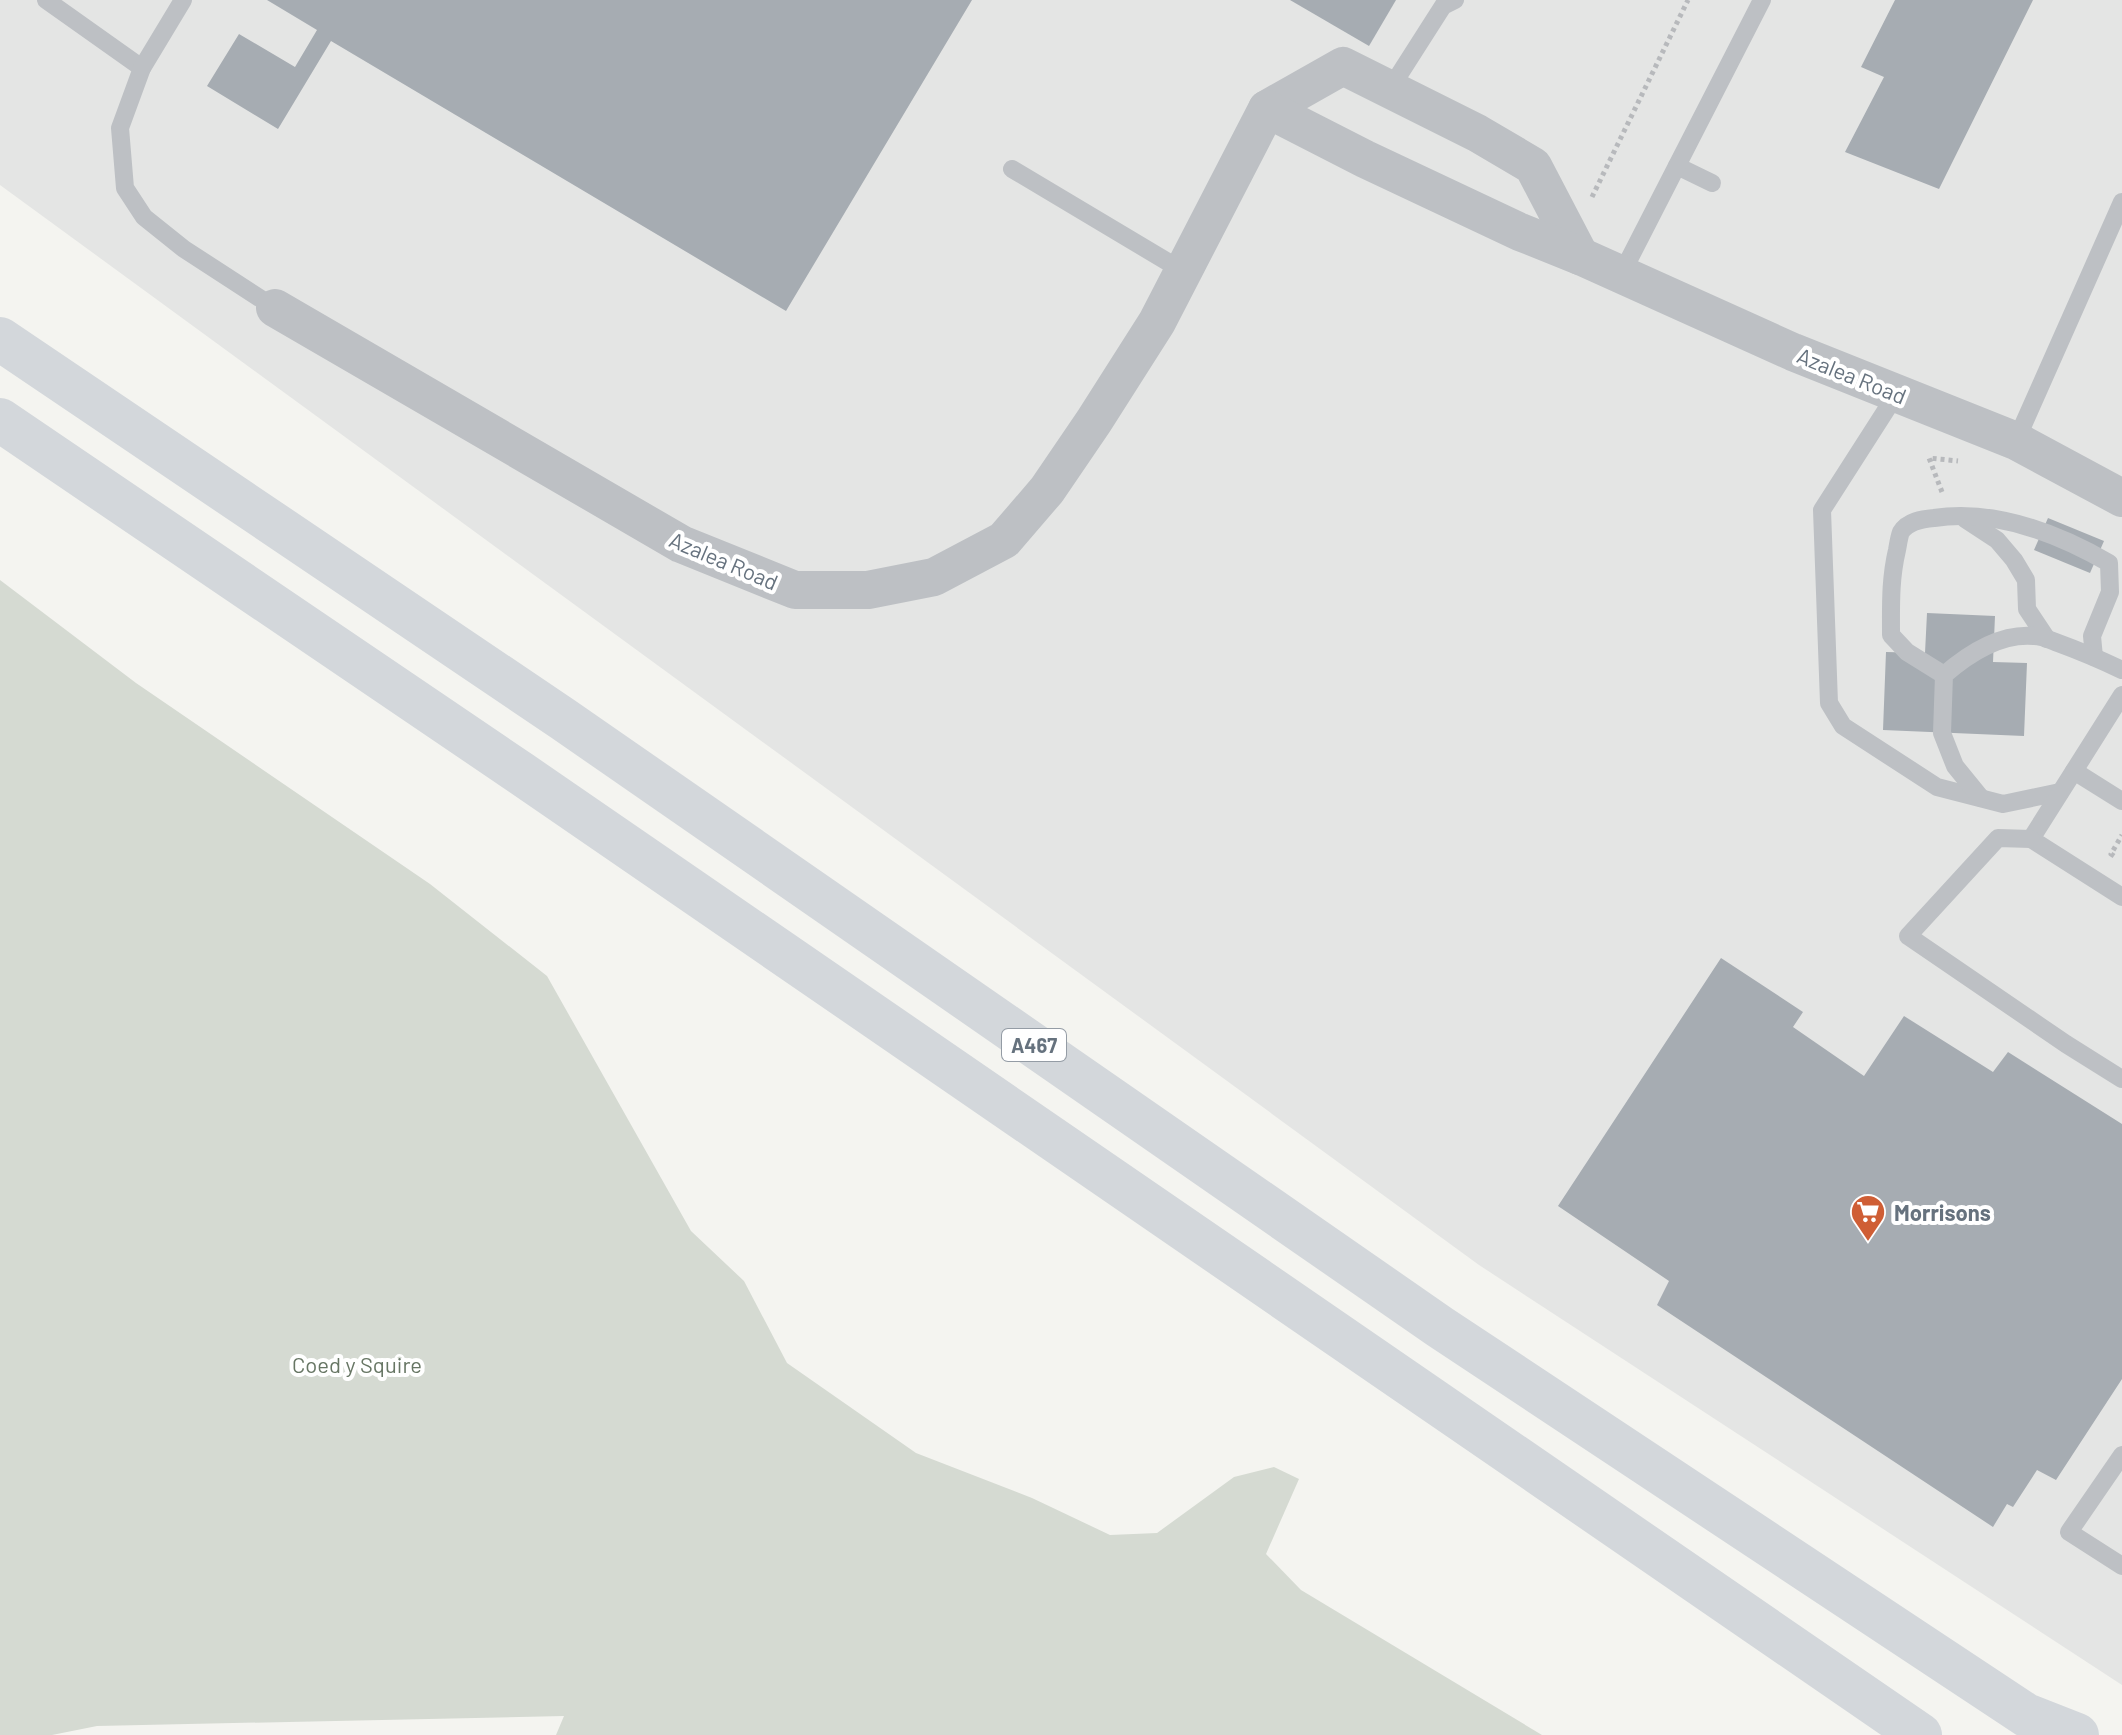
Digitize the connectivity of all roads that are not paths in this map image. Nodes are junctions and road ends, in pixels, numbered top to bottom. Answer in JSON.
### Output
{"nodes":[{"id":1,"x":46,"y":0,"type":"edge"},
{"id":2,"x":183,"y":0,"type":"edge"},
{"id":3,"x":1455,"y":0,"type":"edge"},
{"id":4,"x":1762,"y":0,"type":"edge"},
{"id":5,"x":142,"y":68,"type":"junction"},
{"id":6,"x":1390,"y":89,"type":"junction"},
{"id":7,"x":1267,"y":109,"type":"junction"},
{"id":8,"x":1677,"y":166,"type":"junction"},
{"id":9,"x":1012,"y":169,"type":"dead end"},
{"id":10,"x":1712,"y":183,"type":"dead end"},
{"id":11,"x":2122,"y":202,"type":"edge"},
{"id":12,"x":1580,"y":256,"type":"junction"},
{"id":13,"x":1183,"y":271,"type":"junction"},
{"id":14,"x":1621,"y":275,"type":"junction"},
{"id":15,"x":275,"y":308,"type":"joint"},
{"id":16,"x":0,"y":339,"type":"edge"},
{"id":17,"x":1897,"y":393,"type":"junction"},
{"id":18,"x":0,"y":420,"type":"edge"},
{"id":19,"x":2016,"y":441,"type":"junction"},
{"id":20,"x":2122,"y":498,"type":"edge"},
{"id":21,"x":1962,"y":517,"type":"junction"},
{"id":22,"x":2047,"y":639,"type":"junction"},
{"id":23,"x":2094,"y":657,"type":"junction"},
{"id":24,"x":2122,"y":670,"type":"edge"},
{"id":25,"x":1944,"y":675,"type":"junction"},
{"id":26,"x":2121,"y":699,"type":"edge"},
{"id":27,"x":2074,"y":771,"type":"junction"},
{"id":28,"x":2060,"y":792,"type":"junction"},
{"id":29,"x":1981,"y":798,"type":"junction"},
{"id":30,"x":2122,"y":801,"type":"edge"},
{"id":31,"x":2031,"y":839,"type":"junction"},
{"id":32,"x":2122,"y":897,"type":"edge"},
{"id":33,"x":2122,"y":1079,"type":"edge"},
{"id":34,"x":2122,"y":1455,"type":"edge"},
{"id":35,"x":2122,"y":1566,"type":"edge"},
{"id":36,"x":1920,"y":1735,"type":"edge"},
{"id":37,"x":2077,"y":1735,"type":"edge"}],
"edges":[{"from":1,"to":5,"type":"lane"},
{"from":2,"to":5,"type":"lane"},
{"from":3,"to":6,"type":"lane"},
{"from":4,"to":8,"type":"lane"},
{"from":5,"to":15,"type":"lane"},
{"from":6,"to":7,"type":"street"},
{"from":6,"to":12,"type":"street"},
{"from":7,"to":12,"type":"street","name":"Azalea Road"},
{"from":7,"to":13,"type":"street","name":"Azalea Road"},
{"from":8,"to":10,"type":"lane"},
{"from":8,"to":14,"type":"lane"},
{"from":9,"to":13,"type":"lane"},
{"from":11,"to":19,"type":"lane"},
{"from":12,"to":14,"type":"street","name":"Azalea Road"},
{"from":13,"to":15,"type":"street","name":"Azalea Road"},
{"from":14,"to":17,"type":"street","name":"Azalea Road"},
{"from":16,"to":37,"type":"main road","number":"A467"},
{"from":17,"to":19,"type":"street","name":"Azalea Road"},
{"from":17,"to":29,"type":"lane"},
{"from":18,"to":36,"type":"main road"},
{"from":19,"to":20,"type":"street","name":"Azalea Road"},
{"from":21,"to":22,"type":"lane"},
{"from":21,"to":23,"type":"lane"},
{"from":21,"to":25,"type":"lane"},
{"from":22,"to":23,"type":"lane"},
{"from":22,"to":25,"type":"lane"},
{"from":23,"to":24,"type":"lane"},
{"from":25,"to":29,"type":"lane"},
{"from":26,"to":27,"type":"lane"},
{"from":27,"to":28,"type":"lane"},
{"from":27,"to":30,"type":"lane"},
{"from":28,"to":29,"type":"lane"},
{"from":28,"to":31,"type":"lane"},
{"from":31,"to":32,"type":"lane"},
{"from":31,"to":33,"type":"lane"},
{"from":34,"to":35,"type":"lane"}]}
